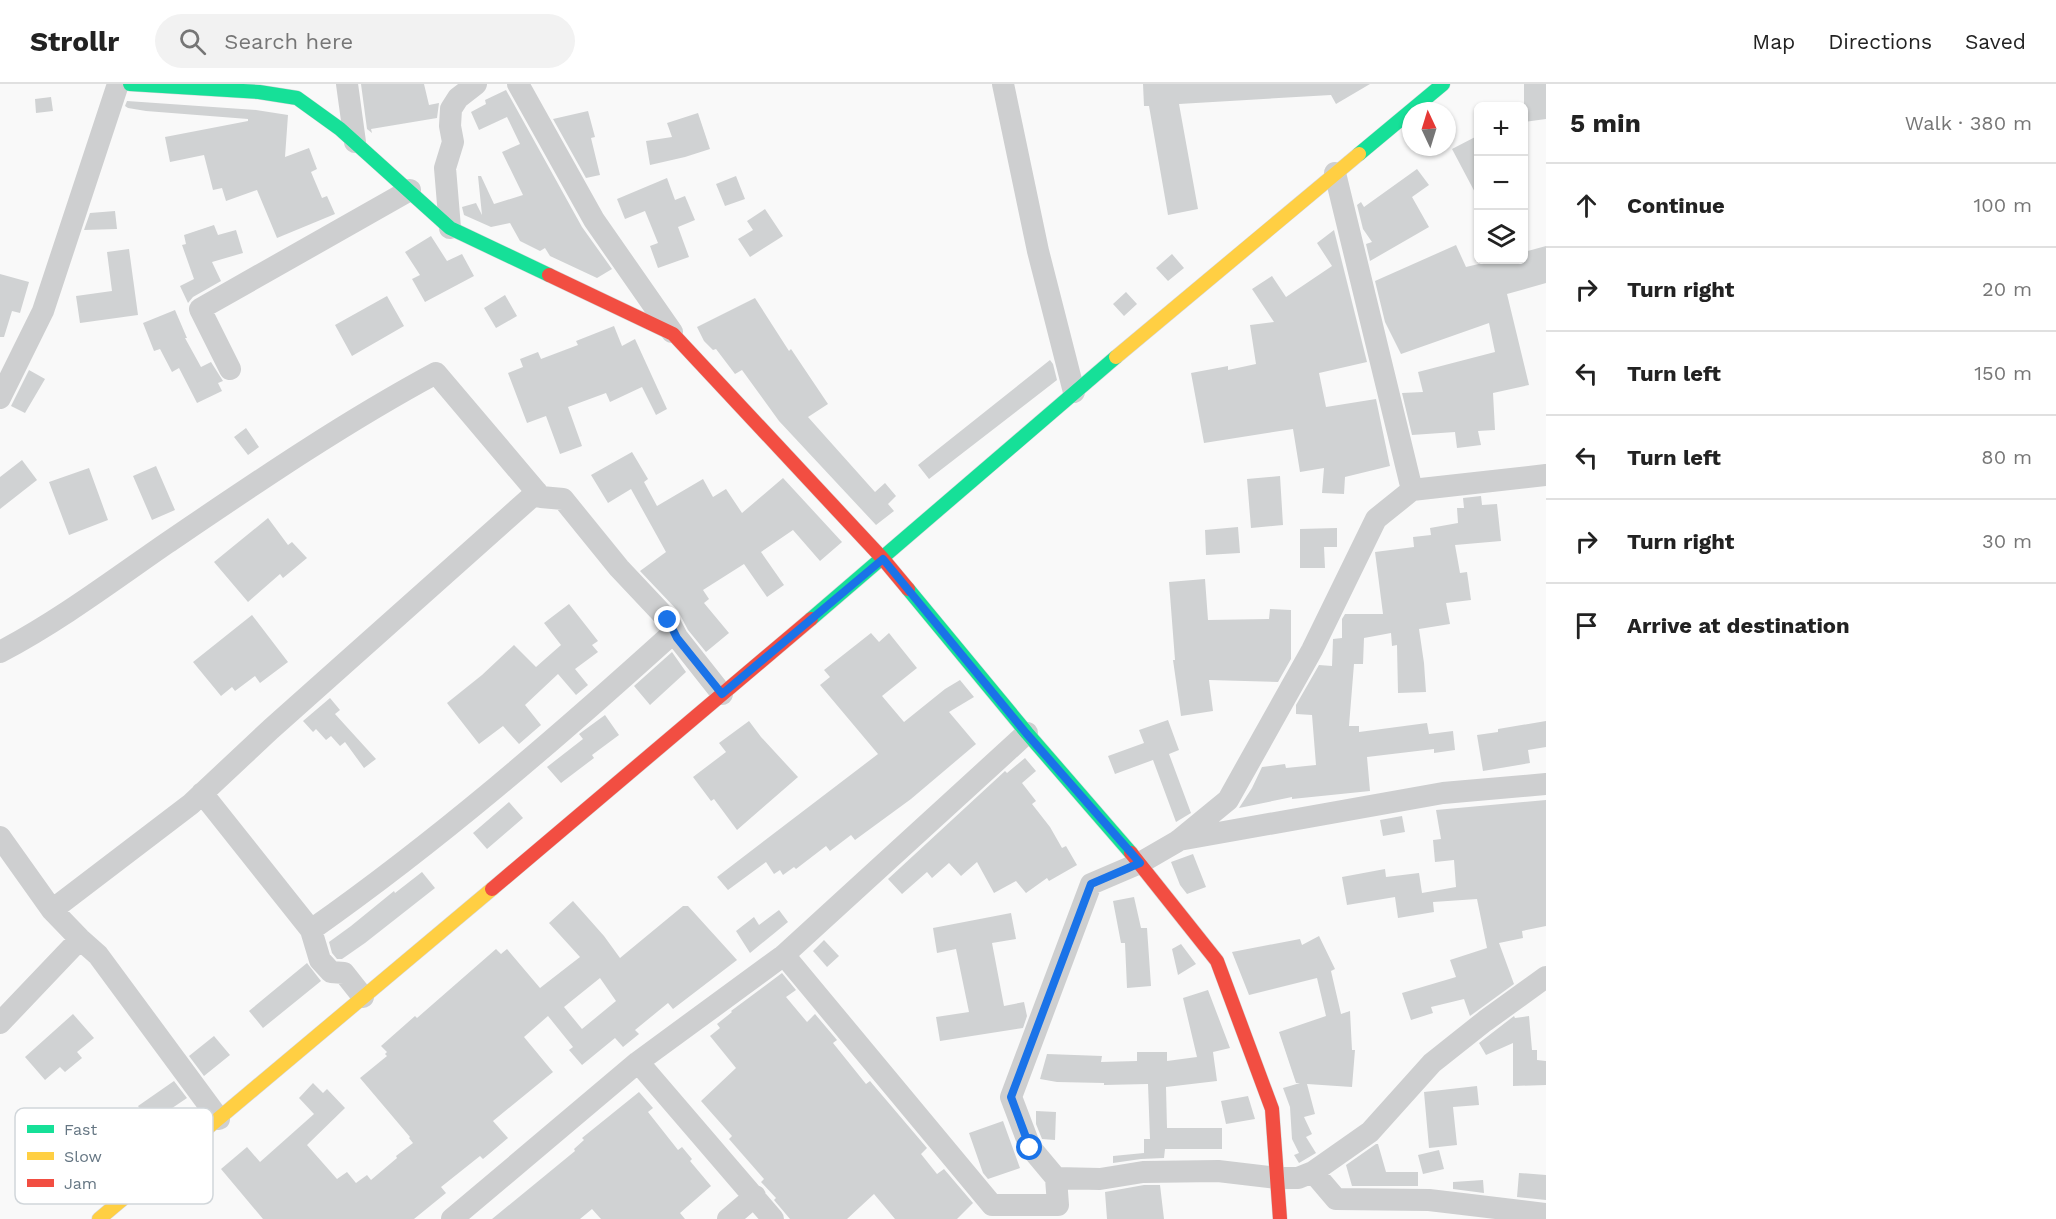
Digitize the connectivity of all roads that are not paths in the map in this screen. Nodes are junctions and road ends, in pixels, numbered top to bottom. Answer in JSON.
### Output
{"nodes":[{"id":1,"x":118,"y":84,"type":"edge"},
{"id":2,"x":130,"y":84,"type":"edge"},
{"id":3,"x":347,"y":84,"type":"edge"},
{"id":4,"x":476,"y":84,"type":"edge"},
{"id":5,"x":518,"y":84,"type":"edge"},
{"id":6,"x":1003,"y":84,"type":"edge"},
{"id":7,"x":1441,"y":85,"type":"edge"},
{"id":8,"x":259,"y":88,"type":"edge"},
{"id":9,"x":355,"y":142,"type":"junction"},
{"id":10,"x":1335,"y":173,"type":"junction"},
{"id":11,"x":410,"y":189,"type":"junction"},
{"id":12,"x":450,"y":228,"type":"junction"},
{"id":13,"x":673,"y":334,"type":"junction"},
{"id":14,"x":230,"y":369,"type":"dead end"},
{"id":15,"x":1074,"y":392,"type":"junction"},
{"id":16,"x":0,"y":398,"type":"edge"},
{"id":17,"x":1546,"y":475,"type":"edge"},
{"id":18,"x":1412,"y":490,"type":"junction"},
{"id":19,"x":537,"y":492,"type":"junction"},
{"id":20,"x":883,"y":559,"type":"junction"},
{"id":21,"x":674,"y":632,"type":"junction"},
{"id":22,"x":0,"y":652,"type":"edge"},
{"id":23,"x":722,"y":694,"type":"junction"},
{"id":24,"x":1026,"y":733,"type":"junction"},
{"id":25,"x":1546,"y":784,"type":"edge"},
{"id":26,"x":202,"y":793,"type":"junction"},
{"id":27,"x":0,"y":837,"type":"edge"},
{"id":28,"x":1178,"y":841,"type":"junction"},
{"id":29,"x":1140,"y":863,"type":"junction"},
{"id":30,"x":52,"y":910,"type":"junction"},
{"id":31,"x":311,"y":930,"type":"junction"},
{"id":32,"x":80,"y":939,"type":"junction"},
{"id":33,"x":784,"y":955,"type":"junction"},
{"id":34,"x":1546,"y":977,"type":"edge"},
{"id":35,"x":363,"y":997,"type":"junction"},
{"id":36,"x":0,"y":1023,"type":"edge"},
{"id":37,"x":638,"y":1062,"type":"junction"},
{"id":38,"x":211,"y":1108,"type":"edge"},
{"id":39,"x":213,"y":1111,"type":"edge"},
{"id":40,"x":219,"y":1119,"type":"junction"},
{"id":41,"x":213,"y":1124,"type":"edge"},
{"id":42,"x":1313,"y":1172,"type":"junction"},
{"id":43,"x":1056,"y":1178,"type":"junction"},
{"id":44,"x":1277,"y":1178,"type":"junction"},
{"id":45,"x":755,"y":1196,"type":"junction"},
{"id":46,"x":117,"y":1204,"type":"edge"},
{"id":47,"x":1058,"y":1212,"type":"edge"},
{"id":48,"x":1546,"y":1214,"type":"edge"},
{"id":49,"x":99,"y":1219,"type":"edge"},
{"id":50,"x":452,"y":1219,"type":"edge"},
{"id":51,"x":728,"y":1219,"type":"edge"},
{"id":52,"x":773,"y":1219,"type":"edge"},
{"id":53,"x":1280,"y":1219,"type":"edge"}],
"edges":[{"from":1,"to":16,"type":"street"},
{"from":2,"to":8,"type":"street"},
{"from":3,"to":9,"type":"street"},
{"from":4,"to":12,"type":"street"},
{"from":5,"to":13,"type":"street"},
{"from":6,"to":15,"type":"street"},
{"from":7,"to":10,"type":"street"},
{"from":8,"to":9,"type":"street"},
{"from":9,"to":11,"type":"street"},
{"from":10,"to":15,"type":"street"},
{"from":10,"to":18,"type":"street"},
{"from":11,"to":12,"type":"street"},
{"from":11,"to":14,"type":"street"},
{"from":12,"to":13,"type":"street"},
{"from":13,"to":20,"type":"street"},
{"from":15,"to":20,"type":"street"},
{"from":17,"to":18,"type":"street"},
{"from":18,"to":28,"type":"street"},
{"from":19,"to":21,"type":"street"},
{"from":19,"to":22,"type":"street"},
{"from":19,"to":26,"type":"street"},
{"from":20,"to":23,"type":"street"},
{"from":20,"to":24,"type":"street"},
{"from":21,"to":23,"type":"street"},
{"from":21,"to":31,"type":"street"},
{"from":23,"to":35,"type":"street"},
{"from":24,"to":29,"type":"street"},
{"from":24,"to":33,"type":"street"},
{"from":25,"to":28,"type":"street"},
{"from":26,"to":30,"type":"street"},
{"from":26,"to":31,"type":"street"},
{"from":27,"to":30,"type":"street"},
{"from":28,"to":29,"type":"street"},
{"from":29,"to":43,"type":"street"},
{"from":29,"to":44,"type":"street"},
{"from":30,"to":32,"type":"street"},
{"from":31,"to":35,"type":"street"},
{"from":32,"to":36,"type":"street"},
{"from":32,"to":38,"type":"street"},
{"from":33,"to":37,"type":"street"},
{"from":33,"to":47,"type":"street"},
{"from":34,"to":42,"type":"street"},
{"from":35,"to":40,"type":"street"},
{"from":37,"to":45,"type":"street"},
{"from":37,"to":50,"type":"street"},
{"from":39,"to":40,"type":"street"},
{"from":40,"to":41,"type":"street"},
{"from":42,"to":44,"type":"street"},
{"from":42,"to":48,"type":"street"},
{"from":43,"to":44,"type":"street"},
{"from":43,"to":47,"type":"street"},
{"from":44,"to":53,"type":"street"},
{"from":45,"to":51,"type":"street"},
{"from":45,"to":52,"type":"street"},
{"from":46,"to":49,"type":"street"}]}
